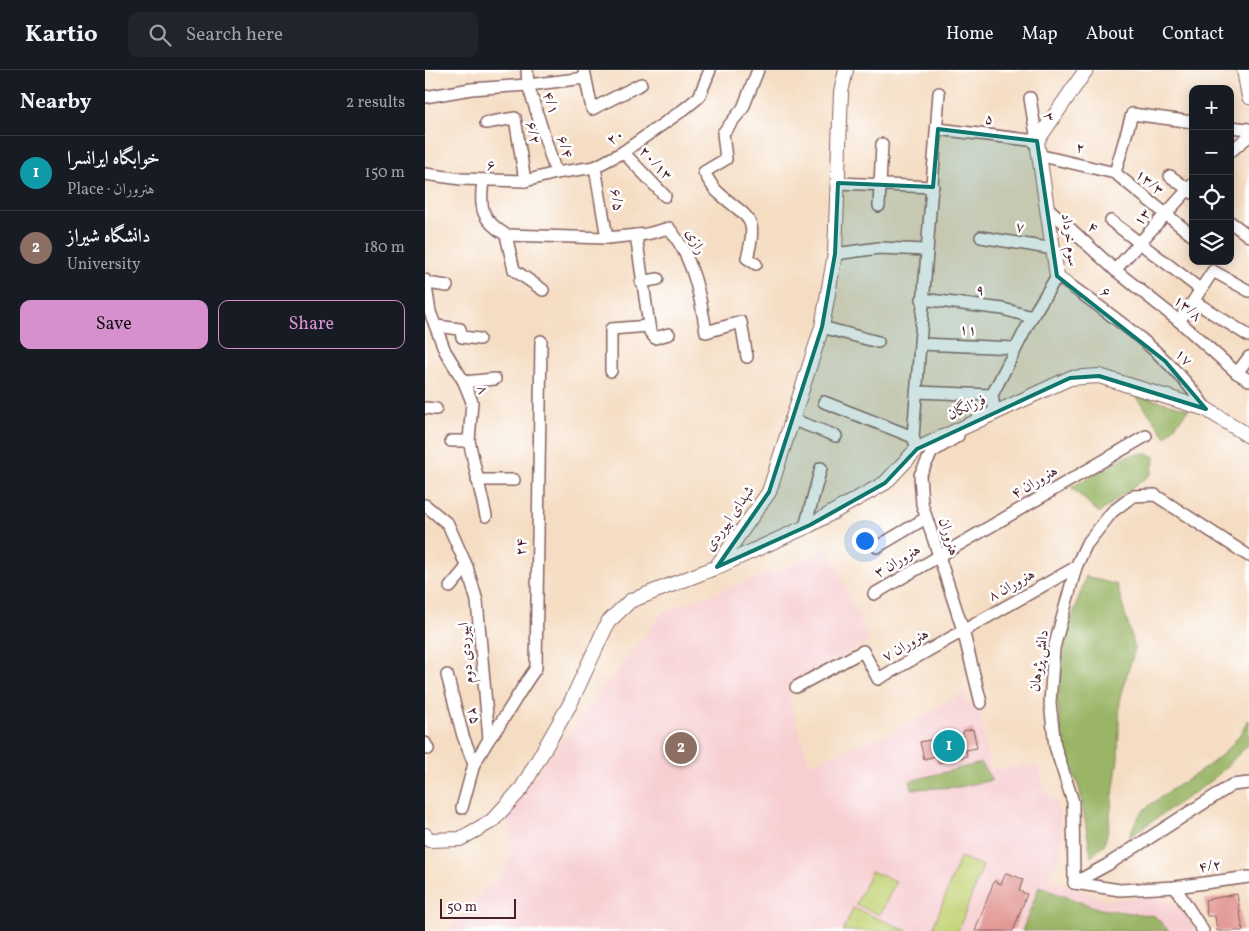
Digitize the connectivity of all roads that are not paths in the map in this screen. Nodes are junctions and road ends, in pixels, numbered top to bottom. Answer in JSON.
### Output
{"nodes":[{"id":1,"x":527,"y":70,"type":"edge"},
{"id":2,"x":710,"y":70,"type":"edge"},
{"id":3,"x":758,"y":70,"type":"edge"},
{"id":4,"x":846,"y":70,"type":"edge"},
{"id":5,"x":1086,"y":70,"type":"edge"},
{"id":6,"x":1244,"y":70,"type":"edge"},
{"id":7,"x":584,"y":74,"type":"edge"},
{"id":8,"x":641,"y":84,"type":"dead end"},
{"id":9,"x":528,"y":85,"type":"junction"},
{"id":10,"x":939,"y":93,"type":"dead end"},
{"id":11,"x":425,"y":97,"type":"edge"},
{"id":12,"x":1249,"y":97,"type":"edge"},
{"id":13,"x":1030,"y":98,"type":"dead end"},
{"id":14,"x":1189,"y":121,"type":"edge"},
{"id":15,"x":485,"y":123,"type":"dead end"},
{"id":16,"x":1234,"y":128,"type":"edge"},
{"id":17,"x":938,"y":129,"type":"junction"},
{"id":18,"x":543,"y":130,"type":"joint"},
{"id":19,"x":1249,"y":130,"type":"edge"},
{"id":20,"x":1249,"y":136,"type":"edge"},
{"id":21,"x":1037,"y":141,"type":"junction"},
{"id":22,"x":882,"y":144,"type":"dead end"},
{"id":23,"x":1234,"y":149,"type":"edge"},
{"id":24,"x":623,"y":152,"type":"junction"},
{"id":25,"x":1038,"y":155,"type":"junction"},
{"id":26,"x":595,"y":167,"type":"junction"},
{"id":27,"x":556,"y":173,"type":"junction"},
{"id":28,"x":1115,"y":173,"type":"junction"},
{"id":29,"x":425,"y":174,"type":"edge"},
{"id":30,"x":1170,"y":176,"type":"dead end"},
{"id":31,"x":483,"y":181,"type":"junction"},
{"id":32,"x":525,"y":181,"type":"junction"},
{"id":33,"x":837,"y":183,"type":"junction"},
{"id":34,"x":879,"y":184,"type":"junction"},
{"id":35,"x":933,"y":187,"type":"junction"},
{"id":36,"x":1189,"y":188,"type":"edge"},
{"id":37,"x":1189,"y":191,"type":"edge"},
{"id":38,"x":665,"y":196,"type":"dead end"},
{"id":39,"x":879,"y":206,"type":"dead end"},
{"id":40,"x":1049,"y":209,"type":"junction"},
{"id":41,"x":1165,"y":216,"type":"junction"},
{"id":42,"x":1111,"y":221,"type":"dead end"},
{"id":43,"x":1234,"y":225,"type":"edge"},
{"id":44,"x":1189,"y":233,"type":"edge"},
{"id":45,"x":507,"y":235,"type":"junction"},
{"id":46,"x":637,"y":235,"type":"junction"},
{"id":47,"x":1249,"y":236,"type":"edge"},
{"id":48,"x":981,"y":237,"type":"dead end"},
{"id":49,"x":607,"y":238,"type":"junction"},
{"id":50,"x":1140,"y":244,"type":"junction"},
{"id":51,"x":1054,"y":249,"type":"junction"},
{"id":52,"x":927,"y":250,"type":"junction"},
{"id":53,"x":835,"y":254,"type":"junction"},
{"id":54,"x":756,"y":264,"type":"dead end"},
{"id":55,"x":1115,"y":270,"type":"junction"},
{"id":56,"x":1057,"y":276,"type":"junction"},
{"id":57,"x":658,"y":279,"type":"dead end"},
{"id":58,"x":426,"y":281,"type":"edge"},
{"id":59,"x":641,"y":282,"type":"junction"},
{"id":60,"x":447,"y":286,"type":"dead end"},
{"id":61,"x":1200,"y":289,"type":"junction"},
{"id":62,"x":543,"y":290,"type":"dead end"},
{"id":63,"x":1249,"y":291,"type":"edge"},
{"id":64,"x":923,"y":299,"type":"junction"},
{"id":65,"x":1195,"y":302,"type":"junction"},
{"id":66,"x":1032,"y":317,"type":"junction"},
{"id":67,"x":1179,"y":321,"type":"junction"},
{"id":68,"x":436,"y":326,"type":"junction"},
{"id":69,"x":649,"y":326,"type":"junction"},
{"id":70,"x":822,"y":327,"type":"junction"},
{"id":71,"x":669,"y":334,"type":"dead end"},
{"id":72,"x":1132,"y":334,"type":"joint"},
{"id":73,"x":1249,"y":336,"type":"edge"},
{"id":74,"x":479,"y":339,"type":"dead end"},
{"id":75,"x":541,"y":341,"type":"dead end"},
{"id":76,"x":877,"y":342,"type":"dead end"},
{"id":77,"x":920,"y":344,"type":"junction"},
{"id":78,"x":1015,"y":348,"type":"junction"},
{"id":79,"x":747,"y":357,"type":"dead end"},
{"id":80,"x":1249,"y":357,"type":"edge"},
{"id":81,"x":611,"y":371,"type":"dead end"},
{"id":82,"x":1237,"y":373,"type":"junction"},
{"id":83,"x":495,"y":379,"type":"dead end"},
{"id":84,"x":1249,"y":380,"type":"edge"},
{"id":85,"x":464,"y":382,"type":"junction"},
{"id":86,"x":917,"y":392,"type":"junction"},
{"id":87,"x":992,"y":395,"type":"junction"},
{"id":88,"x":825,"y":402,"type":"dead end"},
{"id":89,"x":1207,"y":409,"type":"junction"},
{"id":90,"x":995,"y":413,"type":"junction"},
{"id":91,"x":791,"y":419,"type":"junction"},
{"id":92,"x":836,"y":436,"type":"dead end"},
{"id":93,"x":1147,"y":436,"type":"dead end"},
{"id":94,"x":1249,"y":436,"type":"edge"},
{"id":95,"x":451,"y":441,"type":"dead end"},
{"id":96,"x":469,"y":441,"type":"junction"},
{"id":97,"x":915,"y":443,"type":"junction"},
{"id":98,"x":821,"y":468,"type":"dead end"},
{"id":99,"x":477,"y":480,"type":"junction"},
{"id":100,"x":514,"y":480,"type":"dead end"},
{"id":101,"x":426,"y":508,"type":"edge"},
{"id":102,"x":485,"y":516,"type":"dead end"},
{"id":103,"x":926,"y":518,"type":"junction"},
{"id":104,"x":805,"y":527,"type":"junction"},
{"id":105,"x":877,"y":547,"type":"dead end"},
{"id":106,"x":938,"y":555,"type":"junction"},
{"id":107,"x":1249,"y":556,"type":"edge"},
{"id":108,"x":467,"y":567,"type":"junction"},
{"id":109,"x":717,"y":567,"type":"junction"},
{"id":110,"x":1076,"y":567,"type":"junction"},
{"id":111,"x":450,"y":587,"type":"dead end"},
{"id":112,"x":873,"y":594,"type":"dead end"},
{"id":113,"x":963,"y":630,"type":"junction"},
{"id":114,"x":447,"y":675,"type":"dead end"},
{"id":115,"x":796,"y":687,"type":"dead end"},
{"id":116,"x":981,"y":703,"type":"dead end"},
{"id":117,"x":489,"y":739,"type":"junction"},
{"id":118,"x":474,"y":764,"type":"junction"},
{"id":119,"x":1249,"y":783,"type":"edge"},
{"id":120,"x":462,"y":808,"type":"dead end"},
{"id":121,"x":425,"y":835,"type":"edge"},
{"id":122,"x":1249,"y":878,"type":"edge"},
{"id":123,"x":1074,"y":883,"type":"junction"},
{"id":124,"x":1175,"y":886,"type":"junction"},
{"id":125,"x":1203,"y":931,"type":"edge"}],
"edges":[{"from":1,"to":9,"type":"street"},
{"from":2,"to":24,"type":"street","name":"۲۰"},
{"from":3,"to":54,"type":"street"},
{"from":4,"to":33,"type":"street","name":"شهدای ابیوردی"},
{"from":5,"to":21,"type":"street"},
{"from":6,"to":12,"type":"street"},
{"from":7,"to":8,"type":"street"},
{"from":7,"to":9,"type":"street"},
{"from":9,"to":11,"type":"street"},
{"from":9,"to":18,"type":"street","name":"۴/۱"},
{"from":10,"to":17,"type":"street"},
{"from":13,"to":21,"type":"street","name":"۳"},
{"from":14,"to":28,"type":"street"},
{"from":15,"to":32,"type":"street","name":"۶/۲"},
{"from":16,"to":19,"type":"street"},
{"from":17,"to":21,"type":"street","name":"۵"},
{"from":17,"to":35,"type":"street"},
{"from":18,"to":27,"type":"street","name":"۶/۴"},
{"from":20,"to":23,"type":"street"},
{"from":21,"to":25,"type":"street","name":"سوم خرداد"},
{"from":22,"to":34,"type":"street"},
{"from":24,"to":26,"type":"street","name":"۲۰"},
{"from":24,"to":38,"type":"street","name":"۲۰/۱۳"},
{"from":25,"to":28,"type":"street","name":"۲"},
{"from":25,"to":40,"type":"street","name":"سوم خرداد"},
{"from":26,"to":27,"type":"street","name":"۲۰"},
{"from":26,"to":49,"type":"street","name":"۶/۵"},
{"from":27,"to":32,"type":"street","name":"۶"},
{"from":28,"to":41,"type":"street","name":"۱۳/۳"},
{"from":29,"to":31,"type":"street","name":"۶"},
{"from":30,"to":36,"type":"street"},
{"from":31,"to":32,"type":"street","name":"۶"},
{"from":31,"to":45,"type":"street"},
{"from":33,"to":34,"type":"street"},
{"from":33,"to":53,"type":"street","name":"شهدای ابیوردی"},
{"from":34,"to":35,"type":"street"},
{"from":34,"to":39,"type":"street"},
{"from":35,"to":52,"type":"street"},
{"from":37,"to":41,"type":"street","name":"۱۳"},
{"from":40,"to":51,"type":"street","name":"سوم خرداد"},
{"from":40,"to":55,"type":"street","name":"۴"},
{"from":41,"to":44,"type":"street","name":"۱۳/۳"},
{"from":41,"to":50,"type":"street","name":"۱۳"},
{"from":42,"to":50,"type":"street"},
{"from":43,"to":47,"type":"street"},
{"from":45,"to":49,"type":"street","name":"رازی"},
{"from":45,"to":62,"type":"street"},
{"from":46,"to":49,"type":"street","name":"رازی"},
{"from":46,"to":59,"type":"street"},
{"from":46,"to":79,"type":"street","name":"رازی"},
{"from":48,"to":51,"type":"street","name":"۷"},
{"from":50,"to":55,"type":"street","name":"۱۳"},
{"from":50,"to":61,"type":"street"},
{"from":51,"to":56,"type":"street","name":"سوم خرداد"},
{"from":52,"to":53,"type":"street"},
{"from":52,"to":64,"type":"street"},
{"from":53,"to":70,"type":"street","name":"شهدای ابیوردی"},
{"from":55,"to":67,"type":"street","name":"۱۳/۸"},
{"from":56,"to":66,"type":"street","name":"سوم خرداد"},
{"from":56,"to":72,"type":"street","name":"۶"},
{"from":57,"to":59,"type":"street"},
{"from":58,"to":60,"type":"street"},
{"from":58,"to":68,"type":"street","name":"۸"},
{"from":59,"to":69,"type":"street"},
{"from":61,"to":63,"type":"street"},
{"from":61,"to":65,"type":"street"},
{"from":64,"to":66,"type":"street","name":"۹"},
{"from":64,"to":77,"type":"street"},
{"from":65,"to":67,"type":"street"},
{"from":65,"to":73,"type":"street"},
{"from":66,"to":78,"type":"street","name":"سوم خرداد"},
{"from":67,"to":82,"type":"street","name":"۱۳/۸"},
{"from":68,"to":74,"type":"street"},
{"from":68,"to":85,"type":"street","name":"۸"},
{"from":69,"to":71,"type":"street"},
{"from":69,"to":81,"type":"street"},
{"from":70,"to":76,"type":"street"},
{"from":70,"to":91,"type":"street","name":"شهدای ابیوردی"},
{"from":72,"to":89,"type":"street","name":"۱۷"},
{"from":75,"to":117,"type":"street","name":"۲۴"},
{"from":77,"to":78,"type":"street","name":"۱۱"},
{"from":77,"to":86,"type":"street"},
{"from":78,"to":87,"type":"street","name":"سوم خرداد"},
{"from":80,"to":82,"type":"street"},
{"from":82,"to":84,"type":"street","name":"۱۳/۸"},
{"from":83,"to":85,"type":"street"},
{"from":85,"to":96,"type":"street","name":"۸"},
{"from":86,"to":87,"type":"street"},
{"from":86,"to":97,"type":"street"},
{"from":87,"to":90,"type":"street"},
{"from":88,"to":97,"type":"street"},
{"from":89,"to":90,"type":"street","name":"فرزانگان"},
{"from":89,"to":94,"type":"street","name":"فرزانگان"},
{"from":90,"to":97,"type":"street","name":"فرزانگان"},
{"from":90,"to":103,"type":"street","name":"هنروران"},
{"from":91,"to":92,"type":"street"},
{"from":91,"to":109,"type":"street","name":"شهدای ابیوردی"},
{"from":93,"to":106,"type":"street","name":"هنروران ۴"},
{"from":95,"to":96,"type":"street"},
{"from":96,"to":99,"type":"street","name":"۸"},
{"from":97,"to":104,"type":"street","name":"فرزانگان"},
{"from":98,"to":104,"type":"street"},
{"from":99,"to":100,"type":"street"},
{"from":99,"to":102,"type":"street","name":"۸"},
{"from":101,"to":108,"type":"street","name":"ابیوردی دوم"},
{"from":103,"to":105,"type":"street"},
{"from":103,"to":106,"type":"street","name":"هنروران"},
{"from":104,"to":109,"type":"street","name":"فرزانگان"},
{"from":106,"to":112,"type":"street","name":"هنروران ۳"},
{"from":106,"to":113,"type":"street","name":"هنروران"},
{"from":107,"to":110,"type":"street","name":"دانش پژوهان"},
{"from":108,"to":111,"type":"street"},
{"from":108,"to":117,"type":"street","name":"ابیوردی دوم"},
{"from":109,"to":121,"type":"street","name":"شهدای ابیوردی"},
{"from":110,"to":113,"type":"street","name":"هنروران ۸"},
{"from":110,"to":123,"type":"street","name":"دانش پژوهان"},
{"from":113,"to":115,"type":"street","name":"هنروران ۷"},
{"from":113,"to":116,"type":"street","name":"هنروران"},
{"from":114,"to":118,"type":"street","name":"۲۵"},
{"from":117,"to":118,"type":"street"},
{"from":118,"to":120,"type":"street"},
{"from":119,"to":123,"type":"street"},
{"from":122,"to":124,"type":"street","name":"۴/۲"},
{"from":123,"to":124,"type":"street"},
{"from":124,"to":125,"type":"street"}]}
